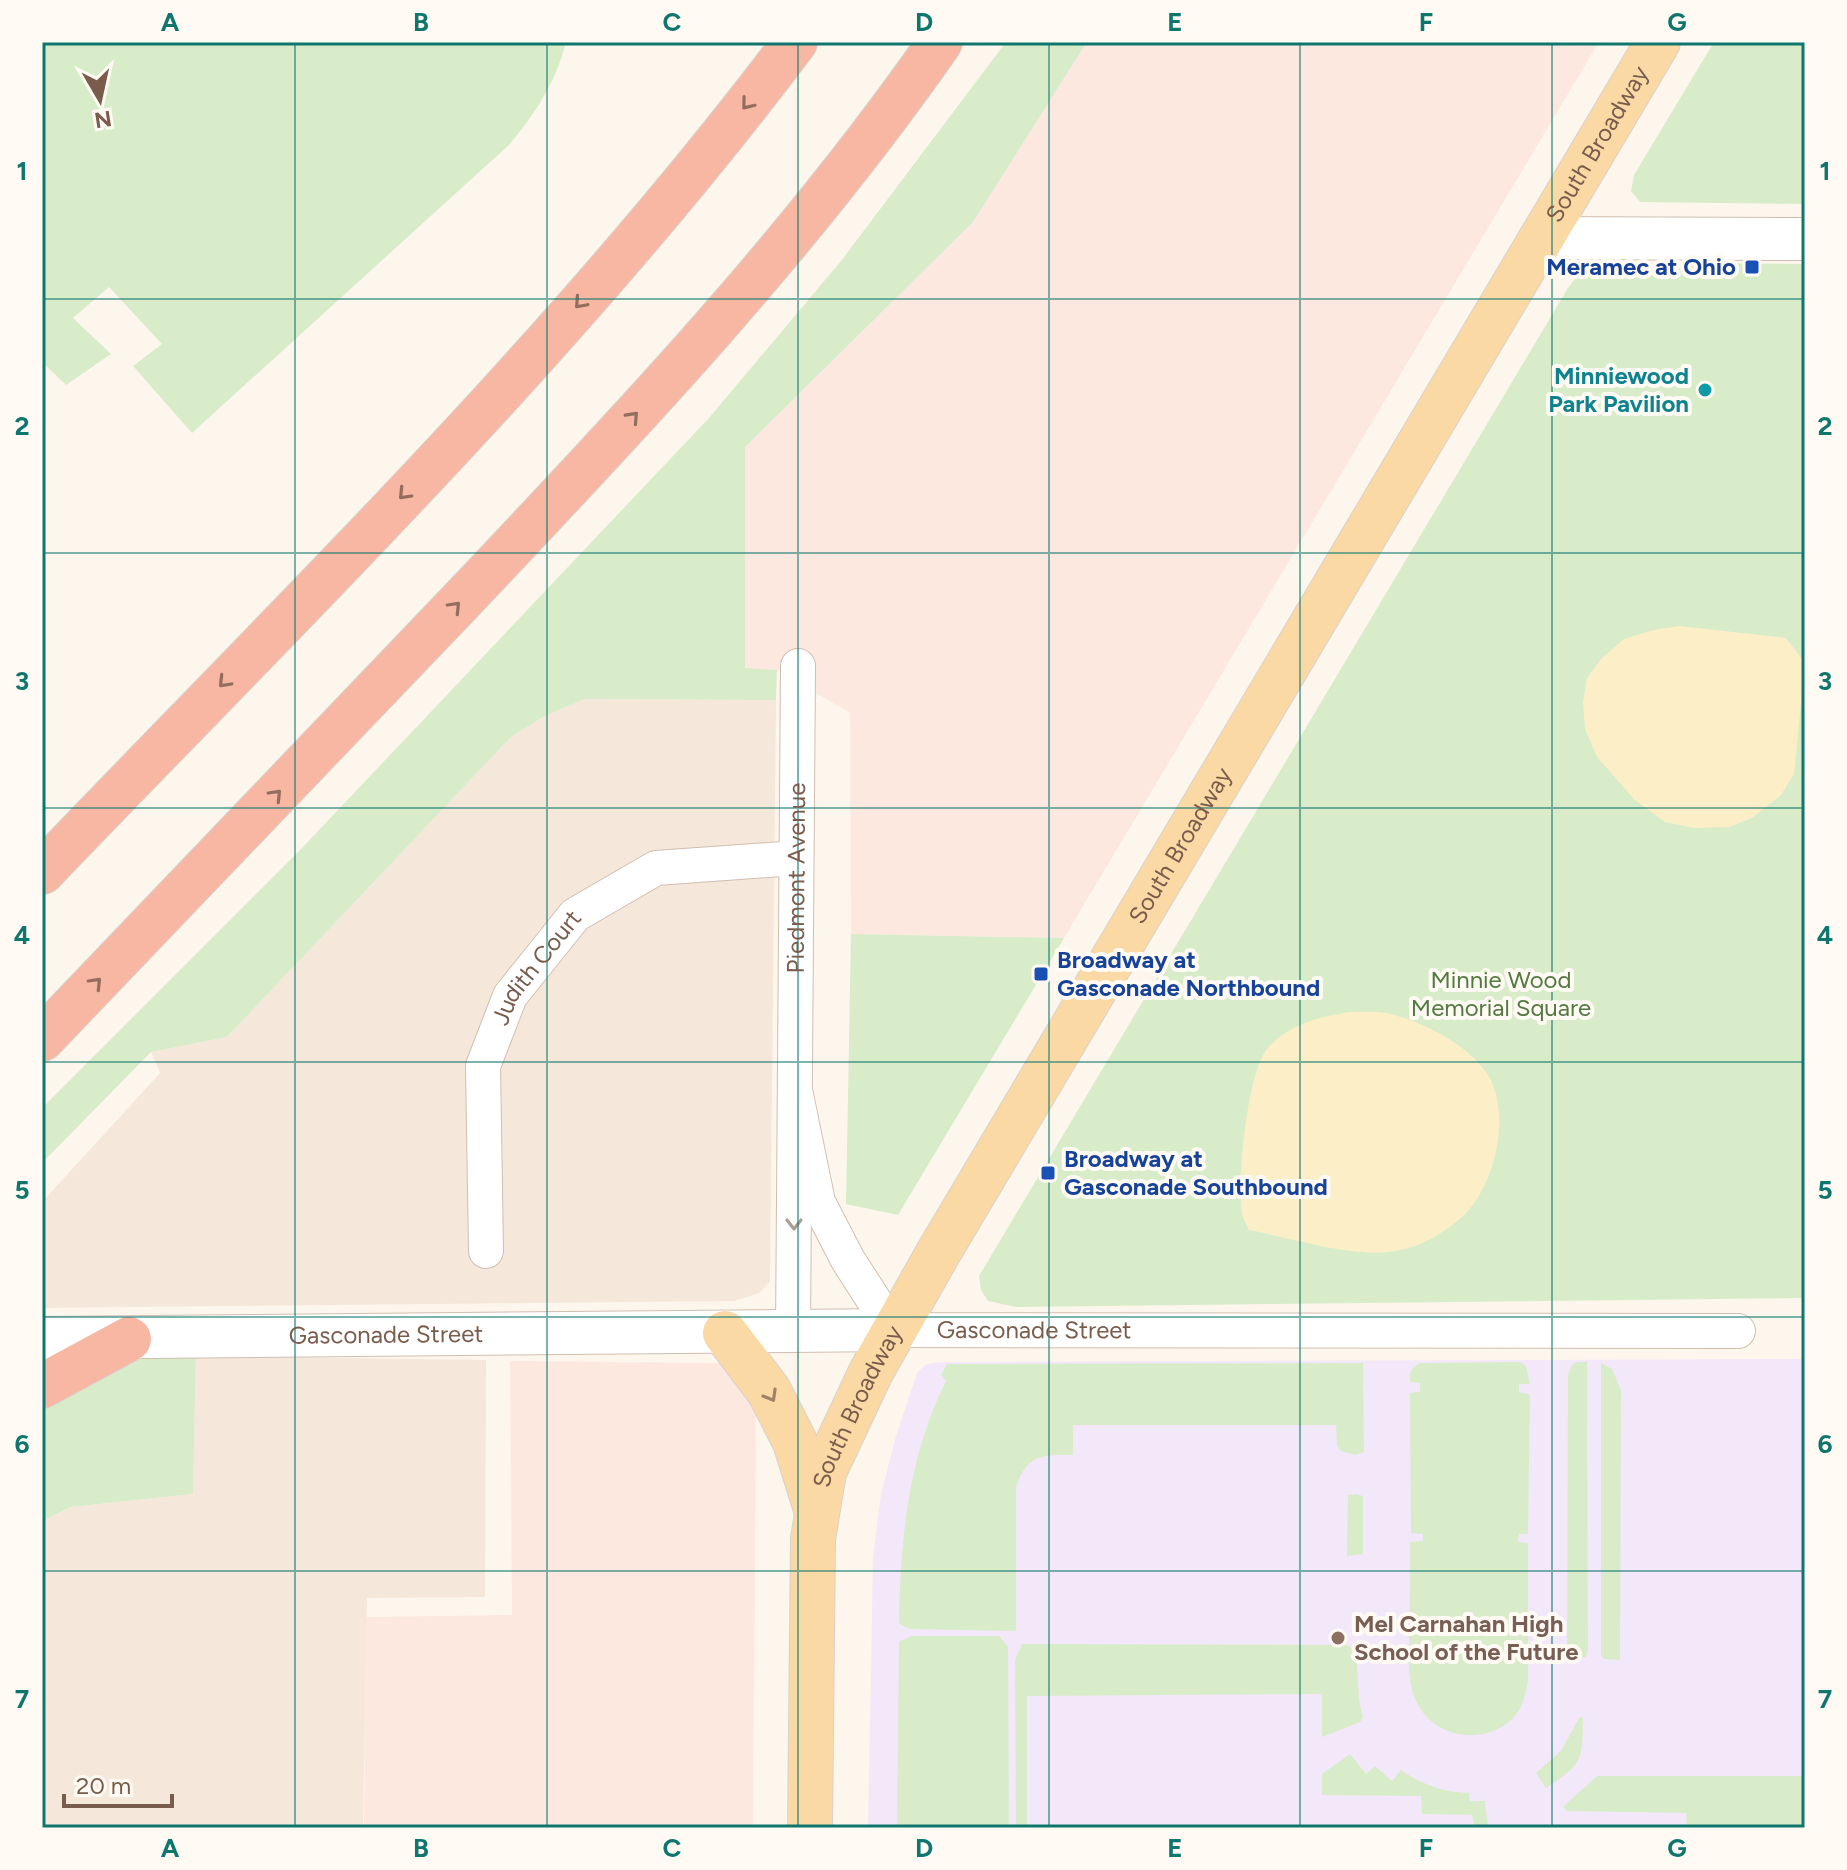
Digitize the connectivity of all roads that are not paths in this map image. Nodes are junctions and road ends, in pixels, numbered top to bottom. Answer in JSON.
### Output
{"nodes":[{"id":1,"x":795,"y":42,"type":"edge"},
{"id":2,"x":940,"y":42,"type":"edge"},
{"id":3,"x":1658,"y":42,"type":"edge"},
{"id":4,"x":1542,"y":238,"type":"junction"},
{"id":5,"x":1805,"y":239,"type":"edge"},
{"id":6,"x":798,"y":666,"type":"dead end"},
{"id":7,"x":796,"y":858,"type":"junction"},
{"id":8,"x":42,"y":872,"type":"edge"},
{"id":9,"x":42,"y":1039,"type":"edge"},
{"id":10,"x":795,"y":1090,"type":"junction"},
{"id":11,"x":486,"y":1251,"type":"dead end"},
{"id":12,"x":893,"y":1330,"type":"junction"},
{"id":13,"x":1738,"y":1331,"type":"dead end"},
{"id":14,"x":793,"y":1332,"type":"junction"},
{"id":15,"x":725,"y":1333,"type":"junction"},
{"id":16,"x":42,"y":1338,"type":"edge"},
{"id":17,"x":129,"y":1339,"type":"junction"},
{"id":18,"x":42,"y":1386,"type":"edge"},
{"id":19,"x":816,"y":1509,"type":"junction"},
{"id":20,"x":810,"y":1828,"type":"edge"}],
"edges":[{"from":1,"to":8,"type":"highway","one_way":true},
{"from":9,"to":2,"type":"highway","one_way":true},
{"from":3,"to":4,"type":"main road","name":"South Broadway"},
{"from":4,"to":5,"type":"street"},
{"from":4,"to":12,"type":"main road","name":"South Broadway"},
{"from":6,"to":7,"type":"street","name":"Piedmont Avenue"},
{"from":7,"to":10,"type":"street","name":"Piedmont Avenue"},
{"from":7,"to":11,"type":"street","name":"Judith Court"},
{"from":10,"to":12,"type":"street","name":"Piedmont Avenue"},
{"from":10,"to":14,"type":"street","name":"Piedmont Avenue","one_way":true},
{"from":12,"to":13,"type":"street","name":"Gasconade Street"},
{"from":12,"to":14,"type":"street","name":"Gasconade Street"},
{"from":12,"to":19,"type":"main road","name":"South Broadway"},
{"from":14,"to":15,"type":"street","name":"Gasconade Street"},
{"from":15,"to":17,"type":"street","name":"Gasconade Street"},
{"from":15,"to":19,"type":"main road","one_way":true},
{"from":16,"to":17,"type":"street","name":"Gasconade Street"},
{"from":17,"to":18,"type":"highway"},
{"from":19,"to":20,"type":"main road","name":"South Broadway"}]}
